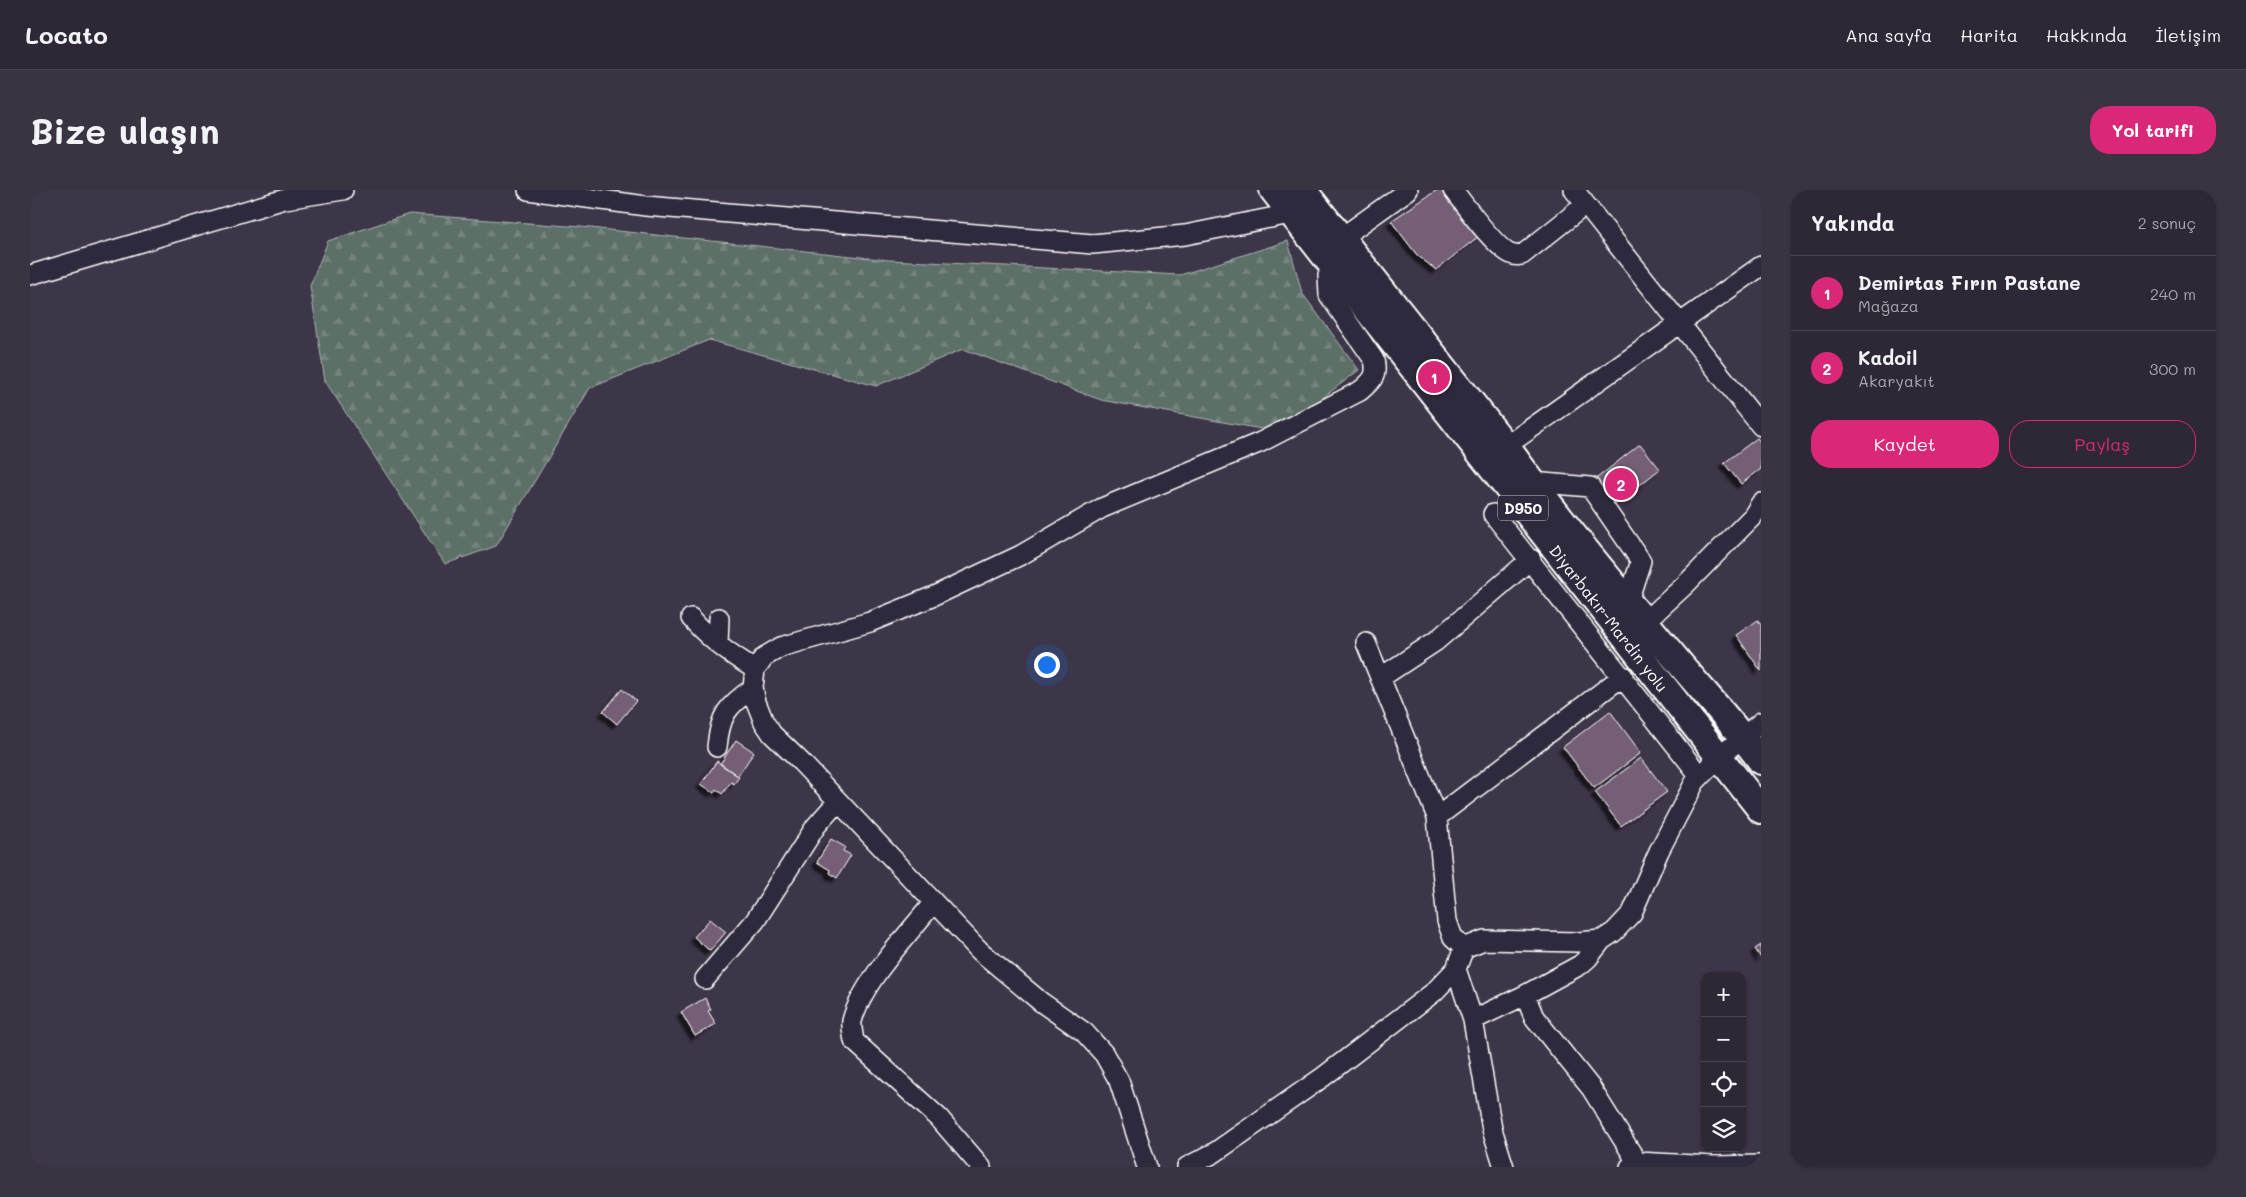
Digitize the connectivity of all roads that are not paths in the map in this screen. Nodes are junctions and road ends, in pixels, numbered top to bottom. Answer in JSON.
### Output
{"nodes":[{"id":1,"x":343,"y":190,"type":"edge"},
{"id":2,"x":528,"y":190,"type":"edge"},
{"id":3,"x":1408,"y":190,"type":"edge"},
{"id":4,"x":1453,"y":190,"type":"edge"},
{"id":5,"x":1574,"y":190,"type":"edge"},
{"id":6,"x":1293,"y":200,"type":"edge"},
{"id":7,"x":1585,"y":205,"type":"junction"},
{"id":8,"x":1341,"y":238,"type":"junction"},
{"id":9,"x":1330,"y":266,"type":"junction"},
{"id":10,"x":1761,"y":266,"type":"edge"},
{"id":11,"x":30,"y":275,"type":"edge"},
{"id":12,"x":1680,"y":324,"type":"junction"},
{"id":13,"x":1761,"y":426,"type":"edge"},
{"id":14,"x":1506,"y":446,"type":"junction"},
{"id":15,"x":1532,"y":482,"type":"junction"},
{"id":16,"x":1761,"y":502,"type":"edge"},
{"id":17,"x":1493,"y":514,"type":"dead end"},
{"id":18,"x":1531,"y":559,"type":"junction"},
{"id":19,"x":1628,"y":601,"type":"junction"},
{"id":20,"x":691,"y":618,"type":"dead end"},
{"id":21,"x":720,"y":618,"type":"dead end"},
{"id":22,"x":1646,"y":622,"type":"junction"},
{"id":23,"x":1366,"y":643,"type":"dead end"},
{"id":24,"x":718,"y":644,"type":"junction"},
{"id":25,"x":1623,"y":676,"type":"junction"},
{"id":26,"x":754,"y":678,"type":"junction"},
{"id":27,"x":1380,"y":678,"type":"junction"},
{"id":28,"x":1752,"y":729,"type":"edge"},
{"id":29,"x":717,"y":748,"type":"dead end"},
{"id":30,"x":1719,"y":757,"type":"junction"},
{"id":31,"x":1761,"y":761,"type":"edge"},
{"id":32,"x":1700,"y":776,"type":"junction"},
{"id":33,"x":838,"y":801,"type":"junction"},
{"id":34,"x":1761,"y":810,"type":"edge"},
{"id":35,"x":1437,"y":817,"type":"junction"},
{"id":36,"x":933,"y":902,"type":"junction"},
{"id":37,"x":1602,"y":940,"type":"junction"},
{"id":38,"x":1464,"y":948,"type":"junction"},
{"id":39,"x":1456,"y":969,"type":"junction"},
{"id":40,"x":705,"y":979,"type":"dead end"},
{"id":41,"x":1525,"y":995,"type":"junction"},
{"id":42,"x":1473,"y":1020,"type":"junction"},
{"id":43,"x":1635,"y":1165,"type":"edge"},
{"id":44,"x":1761,"y":1165,"type":"edge"},
{"id":45,"x":981,"y":1167,"type":"edge"},
{"id":46,"x":1147,"y":1167,"type":"edge"},
{"id":47,"x":1187,"y":1167,"type":"edge"},
{"id":48,"x":1504,"y":1167,"type":"edge"}],
"edges":[{"from":1,"to":11,"type":"street"},
{"from":2,"to":6,"type":"street"},
{"from":3,"to":8,"type":"street"},
{"from":4,"to":7,"type":"street"},
{"from":5,"to":7,"type":"street"},
{"from":6,"to":8,"type":"highway"},
{"from":6,"to":9,"type":"highway","name":"Diyarbakır-Mardin yolu","number":"D950"},
{"from":7,"to":12,"type":"street"},
{"from":8,"to":14,"type":"highway"},
{"from":9,"to":26,"type":"street"},
{"from":9,"to":30,"type":"highway","name":"Diyarbakır-Mardin yolu","number":"D950"},
{"from":10,"to":12,"type":"street"},
{"from":12,"to":13,"type":"street"},
{"from":12,"to":14,"type":"street"},
{"from":14,"to":15,"type":"highway"},
{"from":15,"to":19,"type":"highway"},
{"from":15,"to":19,"type":"street"},
{"from":16,"to":22,"type":"street"},
{"from":17,"to":18,"type":"street"},
{"from":18,"to":25,"type":"street"},
{"from":18,"to":27,"type":"street"},
{"from":19,"to":22,"type":"highway"},
{"from":20,"to":24,"type":"street"},
{"from":21,"to":24,"type":"street"},
{"from":22,"to":28,"type":"highway"},
{"from":23,"to":27,"type":"street"},
{"from":24,"to":26,"type":"street"},
{"from":25,"to":32,"type":"street"},
{"from":25,"to":35,"type":"street"},
{"from":26,"to":29,"type":"street"},
{"from":26,"to":33,"type":"street"},
{"from":27,"to":35,"type":"street"},
{"from":28,"to":30,"type":"street"},
{"from":28,"to":31,"type":"highway"},
{"from":30,"to":32,"type":"street"},
{"from":30,"to":34,"type":"highway","name":"Diyarbakır-Mardin yolu","number":"D950"},
{"from":32,"to":37,"type":"street"},
{"from":33,"to":36,"type":"street"},
{"from":33,"to":40,"type":"street"},
{"from":35,"to":38,"type":"street"},
{"from":36,"to":45,"type":"street"},
{"from":36,"to":46,"type":"street"},
{"from":37,"to":38,"type":"street"},
{"from":37,"to":41,"type":"street"},
{"from":38,"to":39,"type":"street"},
{"from":39,"to":42,"type":"street"},
{"from":39,"to":47,"type":"street"},
{"from":41,"to":42,"type":"street"},
{"from":41,"to":43,"type":"street"},
{"from":42,"to":48,"type":"street"},
{"from":43,"to":44,"type":"street"}]}
